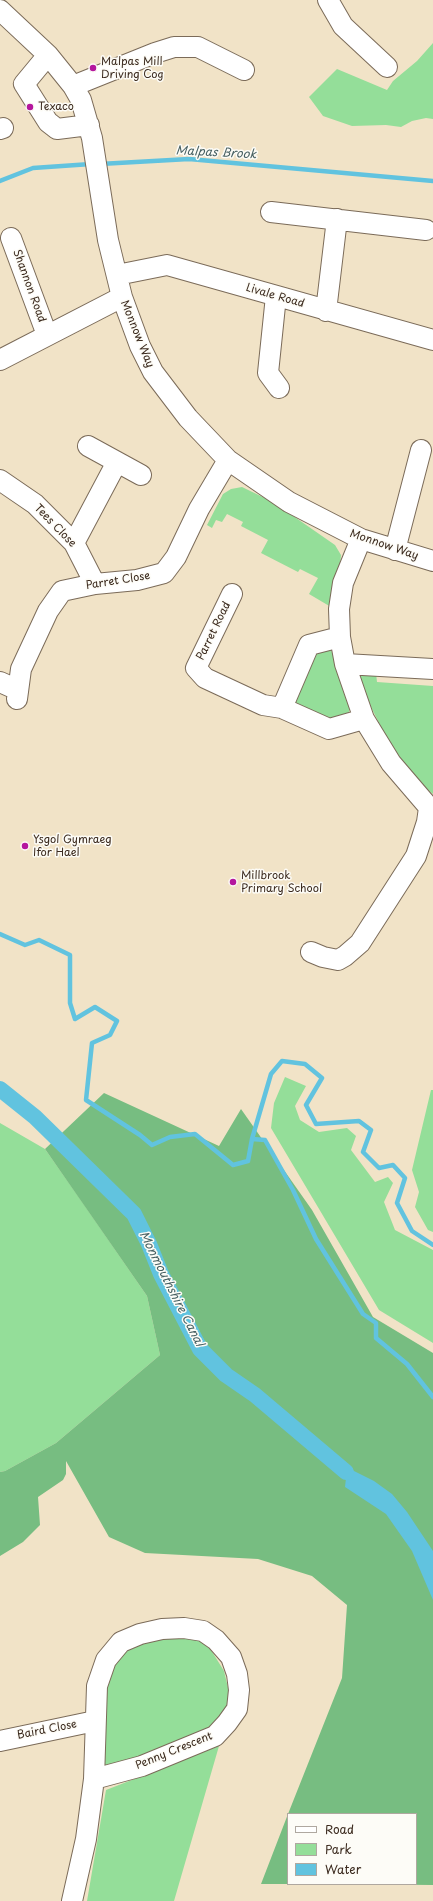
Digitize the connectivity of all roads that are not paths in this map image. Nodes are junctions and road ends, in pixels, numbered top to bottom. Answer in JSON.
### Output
{"nodes":[{"id":1,"x":328,"y":0,"type":"edge"},
{"id":2,"x":1,"y":15,"type":"edge"},
{"id":3,"x":48,"y":55,"type":"junction"},
{"id":4,"x":386,"y":67,"type":"dead end"},
{"id":5,"x":244,"y":70,"type":"dead end"},
{"id":6,"x":73,"y":86,"type":"junction"},
{"id":7,"x":90,"y":131,"type":"junction"},
{"id":8,"x":271,"y":212,"type":"dead end"},
{"id":9,"x":337,"y":219,"type":"junction"},
{"id":10,"x":426,"y":230,"type":"dead end"},
{"id":11,"x":11,"y":238,"type":"dead end"},
{"id":12,"x":117,"y":275,"type":"junction"},
{"id":13,"x":276,"y":296,"type":"junction"},
{"id":14,"x":122,"y":297,"type":"junction"},
{"id":15,"x":326,"y":311,"type":"junction"},
{"id":16,"x":46,"y":335,"type":"junction"},
{"id":17,"x":433,"y":340,"type":"edge"},
{"id":18,"x":0,"y":360,"type":"edge"},
{"id":19,"x":279,"y":388,"type":"dead end"},
{"id":20,"x":88,"y":446,"type":"dead end"},
{"id":21,"x":421,"y":450,"type":"dead end"},
{"id":22,"x":228,"y":460,"type":"junction"},
{"id":23,"x":117,"y":462,"type":"junction"},
{"id":24,"x":141,"y":475,"type":"dead end"},
{"id":25,"x":0,"y":480,"type":"edge"},
{"id":26,"x":361,"y":539,"type":"junction"},
{"id":27,"x":74,"y":543,"type":"junction"},
{"id":28,"x":395,"y":550,"type":"junction"},
{"id":29,"x":433,"y":561,"type":"edge"},
{"id":30,"x":95,"y":584,"type":"junction"},
{"id":31,"x":232,"y":594,"type":"dead end"},
{"id":32,"x":340,"y":637,"type":"junction"},
{"id":33,"x":345,"y":664,"type":"junction"},
{"id":34,"x":433,"y":669,"type":"edge"},
{"id":35,"x":0,"y":682,"type":"edge"},
{"id":36,"x":282,"y":708,"type":"junction"},
{"id":37,"x":364,"y":719,"type":"junction"},
{"id":38,"x":431,"y":810,"type":"edge"},
{"id":39,"x":311,"y":952,"type":"dead end"},
{"id":40,"x":95,"y":1721,"type":"junction"},
{"id":41,"x":0,"y":1741,"type":"edge"},
{"id":42,"x":94,"y":1779,"type":"junction"},
{"id":43,"x":72,"y":1901,"type":"edge"}],
"edges":[{"from":1,"to":4,"type":"street"},
{"from":2,"to":3,"type":"street","name":"Monnow Way"},
{"from":3,"to":6,"type":"street","name":"Monnow Way"},
{"from":3,"to":7,"type":"street"},
{"from":5,"to":6,"type":"street"},
{"from":6,"to":7,"type":"street","name":"Monnow Way"},
{"from":7,"to":12,"type":"street","name":"Monnow Way"},
{"from":8,"to":9,"type":"street"},
{"from":9,"to":10,"type":"street"},
{"from":9,"to":15,"type":"street"},
{"from":11,"to":16,"type":"street","name":"Shannon Road"},
{"from":12,"to":13,"type":"street","name":"Livale Road"},
{"from":12,"to":14,"type":"street","name":"Monnow Way"},
{"from":13,"to":15,"type":"street","name":"Livale Road"},
{"from":13,"to":19,"type":"street"},
{"from":14,"to":16,"type":"street","name":"Shannon Road"},
{"from":14,"to":22,"type":"street","name":"Monnow Way"},
{"from":15,"to":17,"type":"street","name":"Livale Road"},
{"from":16,"to":18,"type":"street","name":"Shannon Road"},
{"from":20,"to":23,"type":"street"},
{"from":21,"to":28,"type":"street"},
{"from":22,"to":26,"type":"street","name":"Monnow Way"},
{"from":22,"to":30,"type":"street","name":"Parret Close"},
{"from":23,"to":24,"type":"street"},
{"from":23,"to":27,"type":"street"},
{"from":25,"to":27,"type":"street","name":"Tees Close"},
{"from":26,"to":28,"type":"street","name":"Monnow Way"},
{"from":26,"to":32,"type":"street"},
{"from":27,"to":30,"type":"street","name":"Tees Close"},
{"from":28,"to":29,"type":"street","name":"Monnow Way"},
{"from":30,"to":35,"type":"street","name":"Parret Close"},
{"from":31,"to":36,"type":"street","name":"Parret Road"},
{"from":32,"to":33,"type":"street"},
{"from":32,"to":36,"type":"street"},
{"from":33,"to":34,"type":"street"},
{"from":33,"to":37,"type":"street"},
{"from":36,"to":37,"type":"street","name":"Parret Road"},
{"from":37,"to":38,"type":"street"},
{"from":38,"to":39,"type":"street"},
{"from":40,"to":41,"type":"street","name":"Baird Close"},
{"from":40,"to":42,"type":"street","name":"Penny Crescent"},
{"from":40,"to":42,"type":"street","name":"Penny Crescent"},
{"from":42,"to":43,"type":"street","name":"Penny Crescent"}]}
